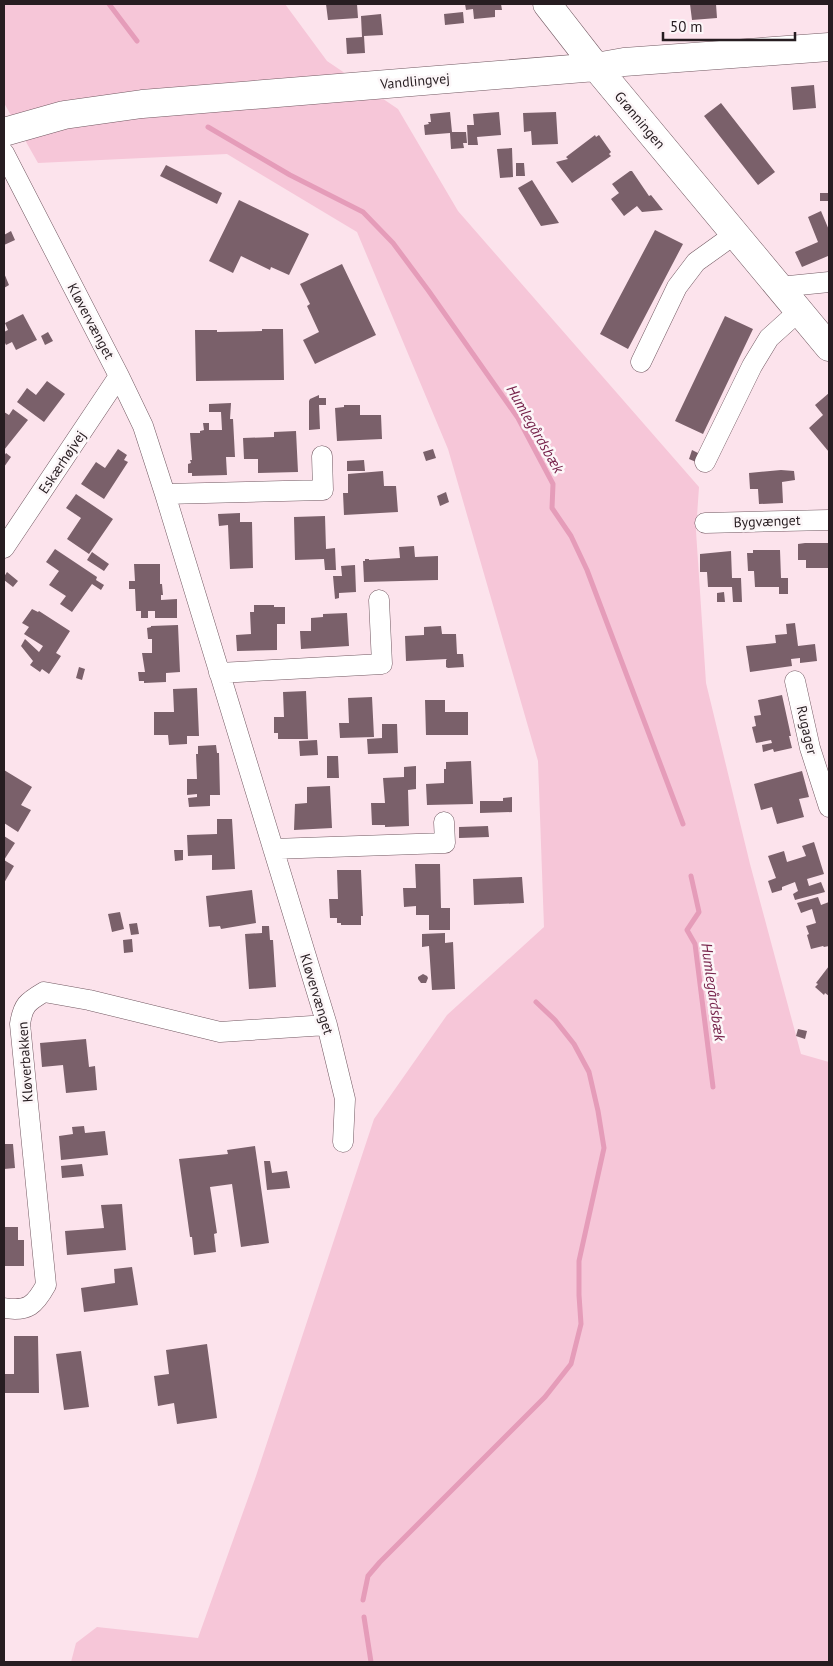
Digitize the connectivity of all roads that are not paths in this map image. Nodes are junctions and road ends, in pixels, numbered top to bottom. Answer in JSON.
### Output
{"nodes":[{"id":1,"x":547,"y":4,"type":"edge"},
{"id":2,"x":829,"y":47,"type":"edge"},
{"id":3,"x":596,"y":67,"type":"junction"},
{"id":4,"x":4,"y":132,"type":"edge"},
{"id":5,"x":4,"y":153,"type":"edge"},
{"id":6,"x":735,"y":234,"type":"junction"},
{"id":7,"x":829,"y":282,"type":"edge"},
{"id":8,"x":779,"y":287,"type":"junction"},
{"id":9,"x":799,"y":311,"type":"junction"},
{"id":10,"x":829,"y":347,"type":"edge"},
{"id":11,"x":641,"y":362,"type":"dead end"},
{"id":12,"x":120,"y":376,"type":"junction"},
{"id":13,"x":322,"y":456,"type":"dead end"},
{"id":14,"x":705,"y":462,"type":"dead end"},
{"id":15,"x":165,"y":494,"type":"junction"},
{"id":16,"x":829,"y":520,"type":"edge"},
{"id":17,"x":704,"y":523,"type":"dead end"},
{"id":18,"x":4,"y":548,"type":"edge"},
{"id":19,"x":379,"y":600,"type":"dead end"},
{"id":20,"x":219,"y":673,"type":"junction"},
{"id":21,"x":795,"y":681,"type":"dead end"},
{"id":22,"x":829,"y":807,"type":"edge"},
{"id":23,"x":444,"y":822,"type":"dead end"},
{"id":24,"x":273,"y":849,"type":"junction"},
{"id":25,"x":327,"y":1025,"type":"junction"},
{"id":26,"x":343,"y":1142,"type":"dead end"},
{"id":27,"x":4,"y":1308,"type":"edge"}],
"edges":[{"from":1,"to":3,"type":"street","name":"Grønningen"},
{"from":2,"to":3,"type":"street","name":"Vandlingvej"},
{"from":3,"to":4,"type":"street","name":"Vandlingvej"},
{"from":3,"to":6,"type":"street","name":"Grønningen"},
{"from":5,"to":12,"type":"street","name":"Kløvervænget"},
{"from":6,"to":8,"type":"street","name":"Grønningen"},
{"from":6,"to":11,"type":"street"},
{"from":7,"to":8,"type":"street"},
{"from":8,"to":9,"type":"street","name":"Grønningen"},
{"from":9,"to":10,"type":"street","name":"Grønningen"},
{"from":9,"to":14,"type":"street"},
{"from":12,"to":15,"type":"street","name":"Kløvervænget"},
{"from":12,"to":18,"type":"street","name":"Eskærhøjvej"},
{"from":13,"to":15,"type":"street"},
{"from":15,"to":20,"type":"street","name":"Kløvervænget"},
{"from":16,"to":17,"type":"street","name":"Bygvænget"},
{"from":19,"to":20,"type":"street"},
{"from":20,"to":24,"type":"street","name":"Kløvervænget"},
{"from":21,"to":22,"type":"street","name":"Rugager"},
{"from":23,"to":24,"type":"street"},
{"from":24,"to":25,"type":"street","name":"Kløvervænget"},
{"from":25,"to":26,"type":"street","name":"Kløvervænget"},
{"from":25,"to":27,"type":"street","name":"Kløverbakken"}]}
